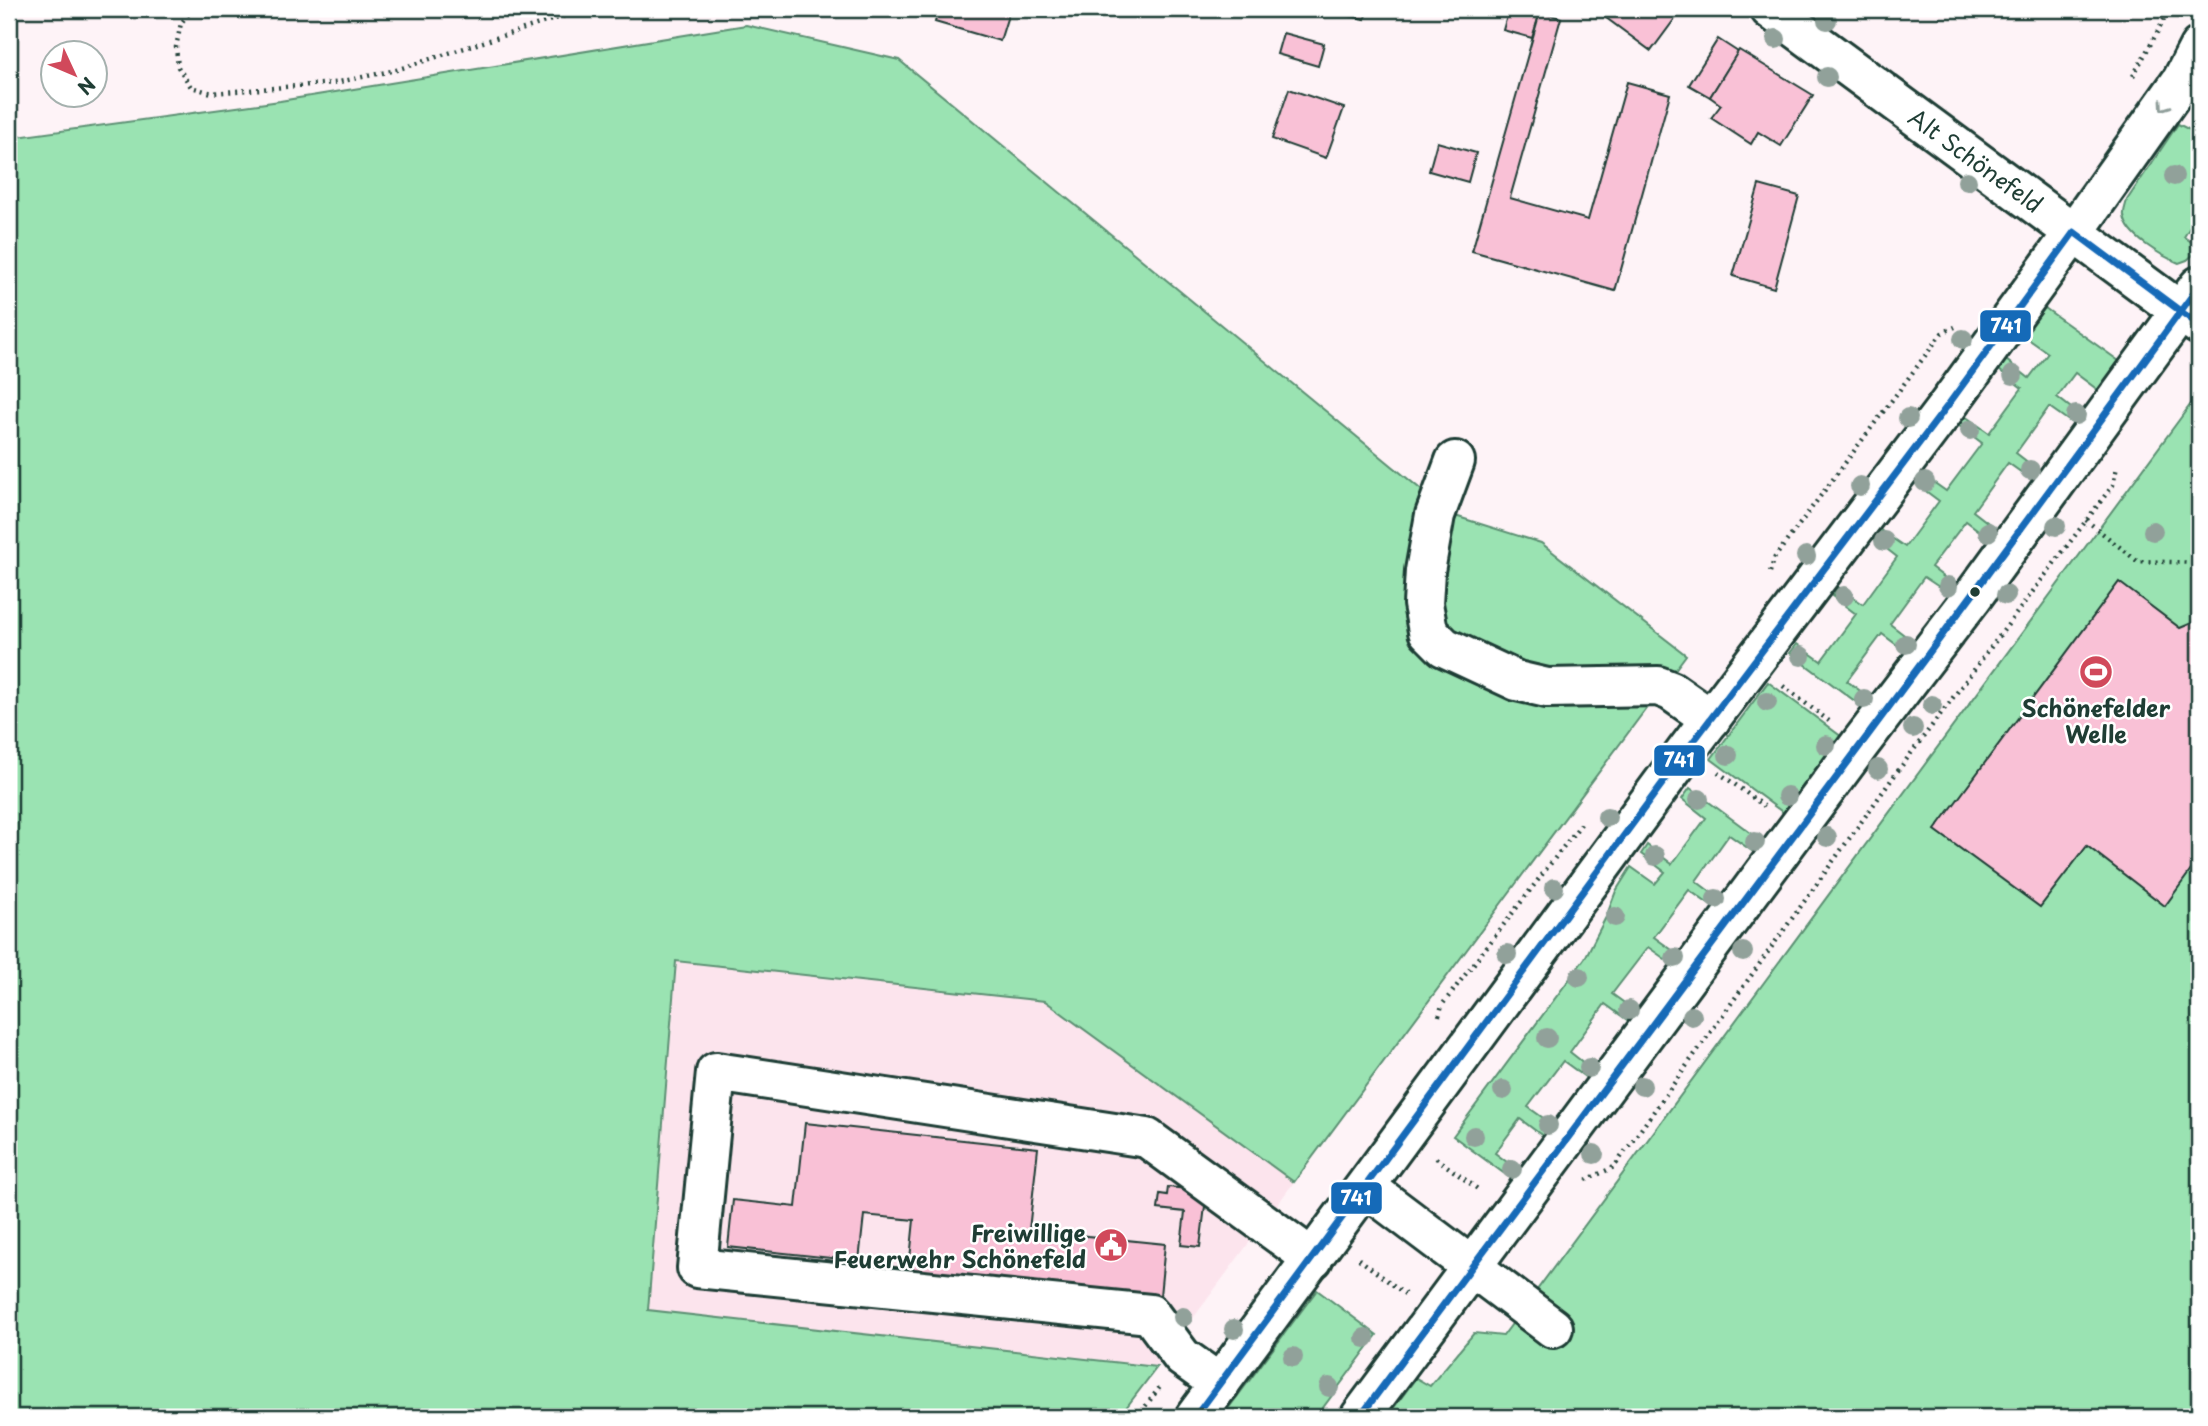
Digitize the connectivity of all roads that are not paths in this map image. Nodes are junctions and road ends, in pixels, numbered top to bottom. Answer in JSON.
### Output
{"nodes":[{"id":1,"x":1770,"y":9,"type":"edge"},
{"id":2,"x":2199,"y":47,"type":"edge"},
{"id":3,"x":2074,"y":232,"type":"junction"},
{"id":4,"x":2193,"y":308,"type":"edge"},
{"id":5,"x":1455,"y":461,"type":"dead end"},
{"id":6,"x":1711,"y":719,"type":"junction"},
{"id":7,"x":1366,"y":1187,"type":"junction"},
{"id":8,"x":1322,"y":1248,"type":"junction"},
{"id":9,"x":1472,"y":1267,"type":"junction"},
{"id":10,"x":1553,"y":1328,"type":"dead end"},
{"id":11,"x":1220,"y":1384,"type":"junction"},
{"id":12,"x":1195,"y":1417,"type":"edge"},
{"id":13,"x":1360,"y":1417,"type":"edge"}],
"edges":[{"from":1,"to":3,"type":"street","name":"Alt Schönefeld"},
{"from":2,"to":3,"type":"street","one_way":true},
{"from":3,"to":4,"type":"street","name":"Alt Schönefeld"},
{"from":3,"to":6,"type":"street"},
{"from":4,"to":9,"type":"street"},
{"from":5,"to":6,"type":"street"},
{"from":6,"to":7,"type":"street"},
{"from":7,"to":8,"type":"street"},
{"from":7,"to":9,"type":"street"},
{"from":8,"to":11,"type":"street"},
{"from":8,"to":11,"type":"street"},
{"from":9,"to":10,"type":"street"},
{"from":9,"to":13,"type":"street"},
{"from":11,"to":12,"type":"street"}]}
